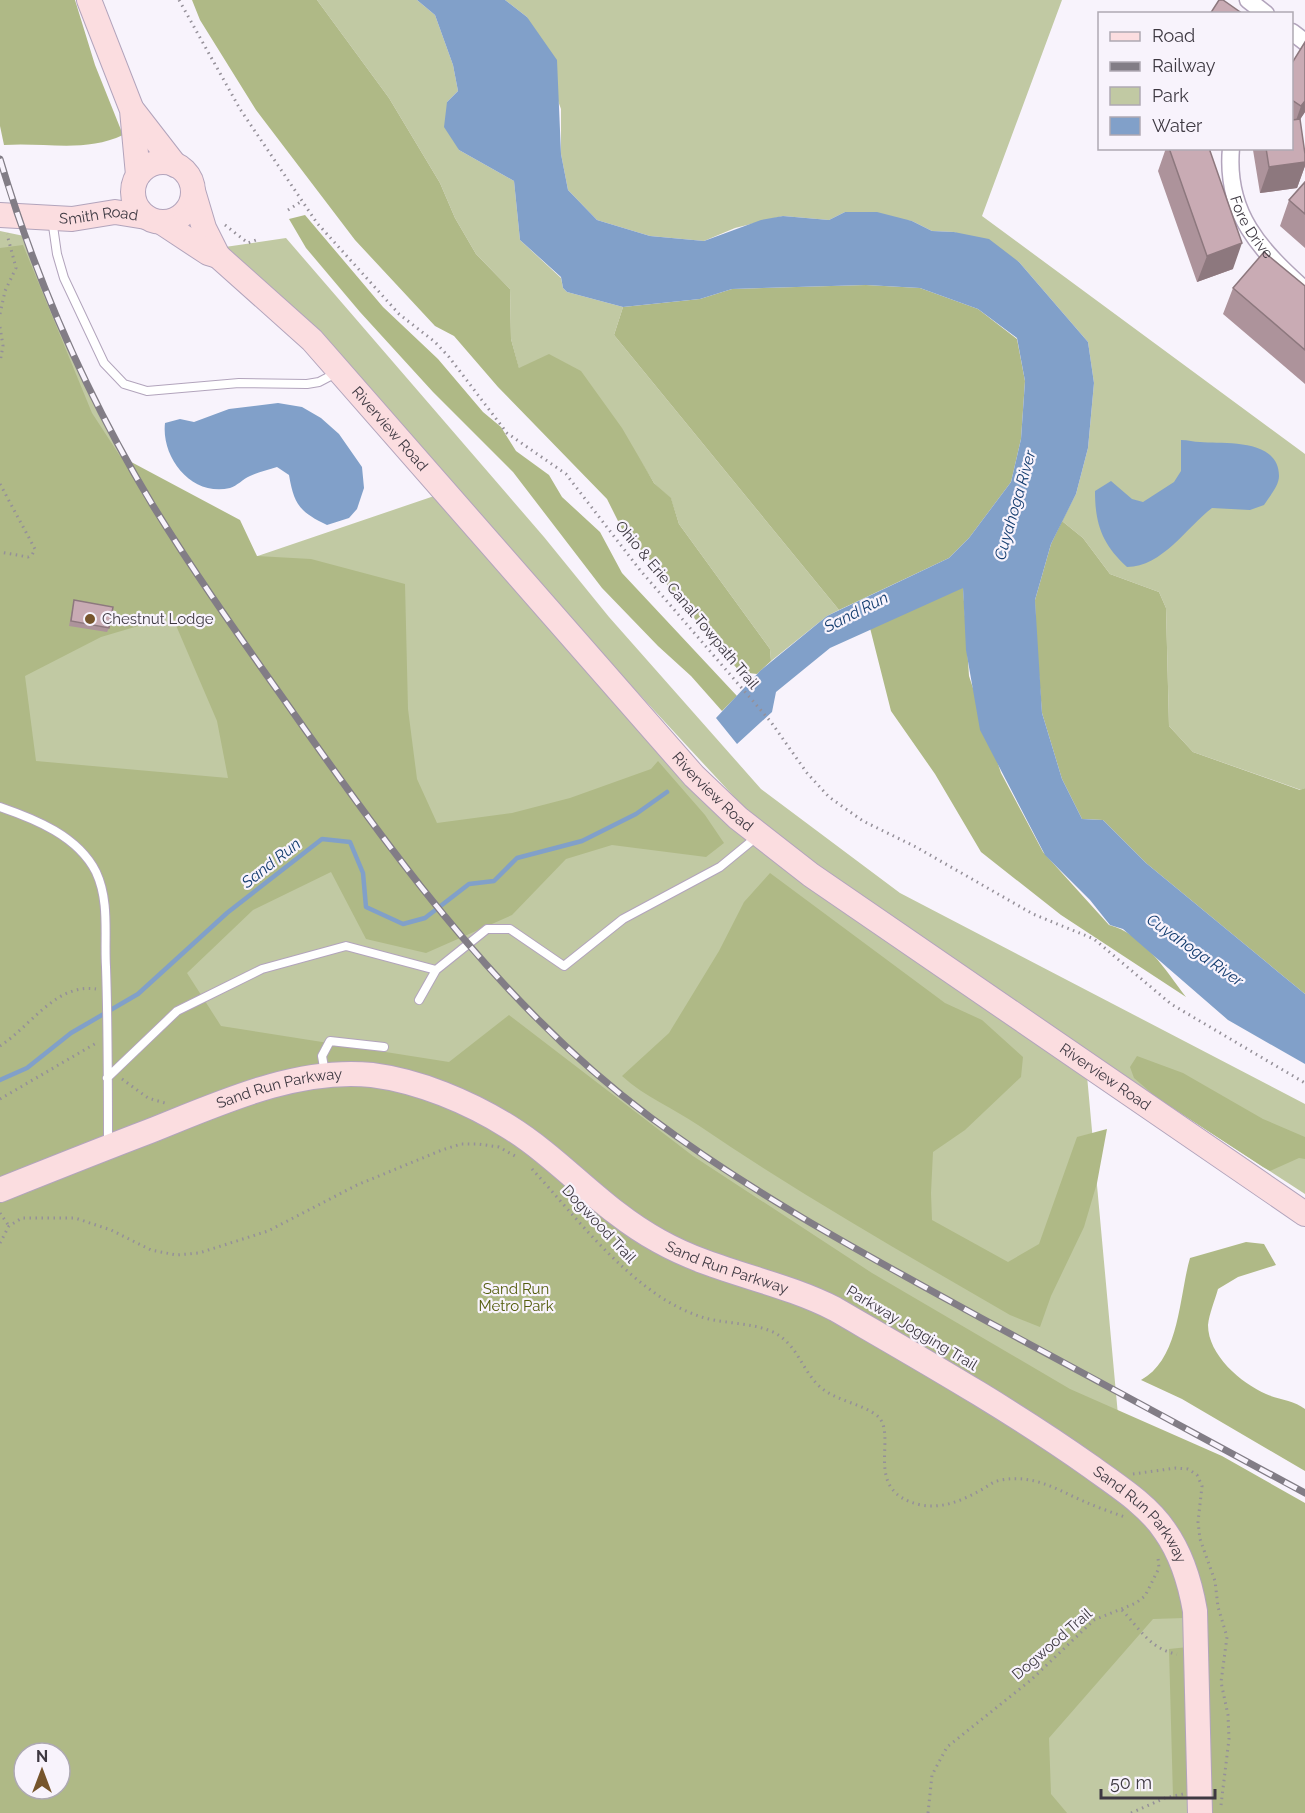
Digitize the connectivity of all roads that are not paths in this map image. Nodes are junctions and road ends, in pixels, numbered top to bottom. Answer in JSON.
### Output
{"nodes":[{"id":1,"x":89,"y":0,"type":"edge"},
{"id":2,"x":1248,"y":0,"type":"edge"},
{"id":3,"x":1263,"y":12,"type":"edge"},
{"id":4,"x":1293,"y":33,"type":"edge"},
{"id":5,"x":1305,"y":42,"type":"edge"},
{"id":6,"x":132,"y":110,"type":"junction"},
{"id":7,"x":1231,"y":150,"type":"edge"},
{"id":8,"x":175,"y":165,"type":"junction"},
{"id":9,"x":136,"y":178,"type":"junction"},
{"id":10,"x":193,"y":191,"type":"junction"},
{"id":11,"x":51,"y":216,"type":"junction"},
{"id":12,"x":153,"y":220,"type":"junction"},
{"id":13,"x":4,"y":221,"type":"edge"},
{"id":14,"x":219,"y":256,"type":"junction"},
{"id":15,"x":1305,"y":290,"type":"edge"},
{"id":16,"x":338,"y":372,"type":"junction"},
{"id":17,"x":0,"y":807,"type":"edge"},
{"id":18,"x":759,"y":836,"type":"junction"},
{"id":19,"x":436,"y":970,"type":"junction"},
{"id":20,"x":419,"y":1000,"type":"dead end"},
{"id":21,"x":384,"y":1047,"type":"dead end"},
{"id":22,"x":325,"y":1076,"type":"junction"},
{"id":23,"x":108,"y":1078,"type":"junction"},
{"id":24,"x":108,"y":1147,"type":"junction"},
{"id":25,"x":0,"y":1190,"type":"edge"},
{"id":26,"x":1305,"y":1214,"type":"edge"},
{"id":27,"x":1200,"y":1803,"type":"edge"}],
"edges":[{"from":1,"to":6,"type":"main road"},
{"from":2,"to":3,"type":"street"},
{"from":4,"to":5,"type":"street"},
{"from":6,"to":8,"type":"main road"},
{"from":6,"to":9,"type":"main road"},
{"from":7,"to":15,"type":"street","name":"Fore Drive"},
{"from":8,"to":9,"type":"main road"},
{"from":8,"to":10,"type":"main road"},
{"from":9,"to":11,"type":"main road","name":"Smith Road"},
{"from":9,"to":12,"type":"main road"},
{"from":10,"to":12,"type":"main road"},
{"from":10,"to":14,"type":"main road","name":"Riverview Road"},
{"from":11,"to":12,"type":"main road","name":"Smith Road"},
{"from":11,"to":13,"type":"main road","name":"Smith Road"},
{"from":11,"to":16,"type":"lane"},
{"from":12,"to":14,"type":"main road","name":"Riverview Road"},
{"from":14,"to":16,"type":"main road","name":"Riverview Road"},
{"from":16,"to":18,"type":"main road","name":"Riverview Road"},
{"from":17,"to":23,"type":"lane"},
{"from":18,"to":19,"type":"lane"},
{"from":18,"to":26,"type":"main road","name":"Riverview Road"},
{"from":19,"to":20,"type":"lane"},
{"from":19,"to":23,"type":"lane"},
{"from":21,"to":22,"type":"lane"},
{"from":22,"to":24,"type":"main road","name":"Sand Run Parkway"},
{"from":22,"to":27,"type":"main road","name":"Sand Run Parkway"},
{"from":23,"to":24,"type":"lane"},
{"from":24,"to":25,"type":"main road","name":"Sand Run Parkway"}]}
